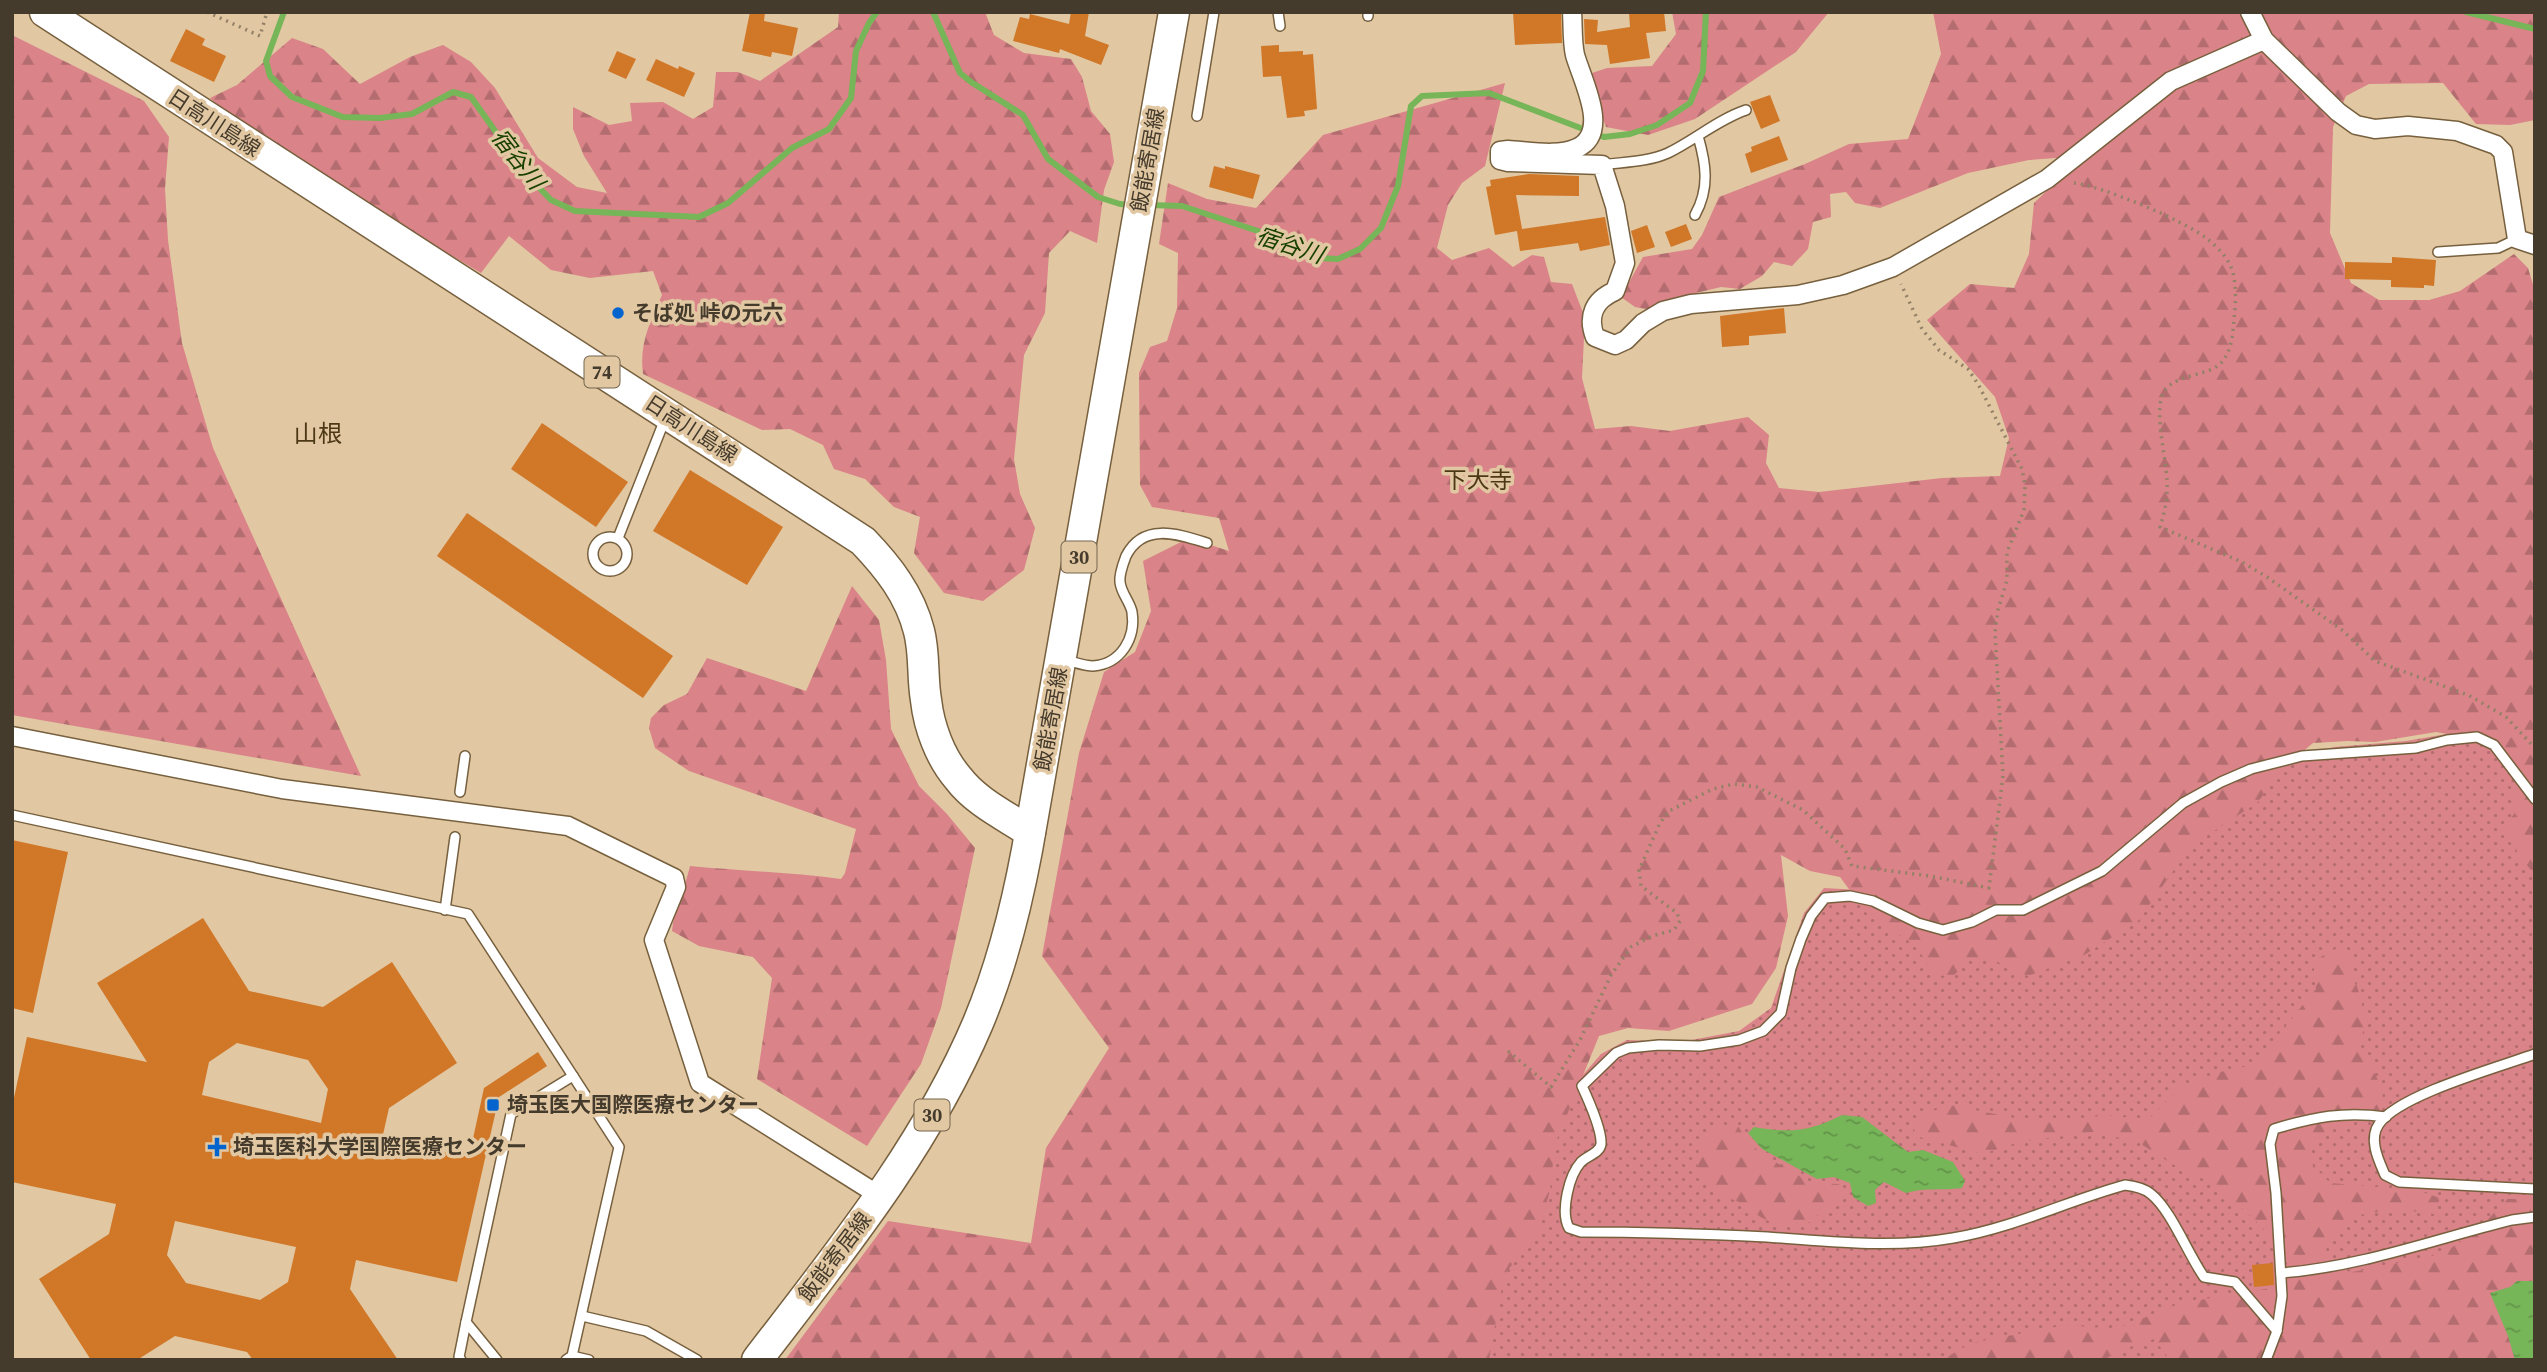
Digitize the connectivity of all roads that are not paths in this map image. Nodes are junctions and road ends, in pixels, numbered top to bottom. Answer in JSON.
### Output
{"nodes":[{"id":1,"x":45,"y":12,"type":"edge"},
{"id":2,"x":1174,"y":12,"type":"edge"},
{"id":3,"x":1214,"y":12,"type":"edge"},
{"id":4,"x":1278,"y":12,"type":"edge"},
{"id":5,"x":1572,"y":12,"type":"edge"},
{"id":6,"x":2250,"y":12,"type":"edge"},
{"id":7,"x":1280,"y":26,"type":"dead end"},
{"id":8,"x":2264,"y":40,"type":"junction"},
{"id":9,"x":1746,"y":110,"type":"dead end"},
{"id":10,"x":1197,"y":116,"type":"dead end"},
{"id":11,"x":1698,"y":136,"type":"junction"},
{"id":12,"x":1602,"y":165,"type":"junction"},
{"id":13,"x":1695,"y":215,"type":"dead end"},
{"id":14,"x":2516,"y":239,"type":"junction"},
{"id":15,"x":2535,"y":244,"type":"edge"},
{"id":16,"x":2438,"y":252,"type":"dead end"},
{"id":17,"x":667,"y":414,"type":"junction"},
{"id":18,"x":618,"y":538,"type":"dead end"},
{"id":19,"x":1207,"y":543,"type":"dead end"},
{"id":20,"x":1062,"y":659,"type":"junction"},
{"id":21,"x":12,"y":736,"type":"edge"},
{"id":22,"x":465,"y":756,"type":"dead end"},
{"id":23,"x":460,"y":792,"type":"dead end"},
{"id":24,"x":2535,"y":799,"type":"edge"},
{"id":25,"x":12,"y":815,"type":"edge"},
{"id":26,"x":1030,"y":832,"type":"junction"},
{"id":27,"x":455,"y":837,"type":"dead end"},
{"id":28,"x":445,"y":910,"type":"junction"},
{"id":29,"x":2535,"y":1054,"type":"edge"},
{"id":30,"x":573,"y":1076,"type":"junction"},
{"id":31,"x":2386,"y":1117,"type":"junction"},
{"id":32,"x":2535,"y":1189,"type":"edge"},
{"id":33,"x":880,"y":1196,"type":"junction"},
{"id":34,"x":2535,"y":1217,"type":"edge"},
{"id":35,"x":2281,"y":1273,"type":"junction"},
{"id":36,"x":582,"y":1316,"type":"junction"},
{"id":37,"x":466,"y":1322,"type":"junction"},
{"id":38,"x":2277,"y":1331,"type":"junction"},
{"id":39,"x":569,"y":1358,"type":"edge"},
{"id":40,"x":461,"y":1360,"type":"edge"},
{"id":41,"x":497,"y":1360,"type":"edge"},
{"id":42,"x":589,"y":1360,"type":"edge"},
{"id":43,"x":697,"y":1360,"type":"edge"},
{"id":44,"x":757,"y":1360,"type":"edge"},
{"id":45,"x":2266,"y":1360,"type":"edge"}],
"edges":[{"from":1,"to":17,"type":"main road","name":"日高川島線","number":"74"},
{"from":2,"to":20,"type":"main road","name":"飯能寄居線","number":"30"},
{"from":3,"to":10,"type":"lane"},
{"from":4,"to":7,"type":"lane"},
{"from":5,"to":12,"type":"street"},
{"from":6,"to":8,"type":"street"},
{"from":8,"to":12,"type":"street"},
{"from":8,"to":14,"type":"street"},
{"from":9,"to":11,"type":"lane"},
{"from":11,"to":12,"type":"lane"},
{"from":11,"to":13,"type":"lane"},
{"from":14,"to":15,"type":"street"},
{"from":14,"to":16,"type":"lane"},
{"from":17,"to":18,"type":"lane"},
{"from":17,"to":26,"type":"main road","name":"日高川島線","number":"74"},
{"from":19,"to":20,"type":"lane"},
{"from":20,"to":26,"type":"main road","name":"飯能寄居線","number":"30"},
{"from":21,"to":33,"type":"street"},
{"from":22,"to":23,"type":"lane"},
{"from":24,"to":38,"type":"lane"},
{"from":25,"to":28,"type":"lane"},
{"from":26,"to":33,"type":"main road","name":"飯能寄居線","number":"30"},
{"from":27,"to":28,"type":"lane"},
{"from":28,"to":30,"type":"lane"},
{"from":29,"to":31,"type":"lane"},
{"from":30,"to":36,"type":"lane"},
{"from":30,"to":37,"type":"lane"},
{"from":31,"to":32,"type":"lane"},
{"from":31,"to":35,"type":"lane"},
{"from":33,"to":44,"type":"main road","name":"飯能寄居線","number":"30"},
{"from":34,"to":35,"type":"lane"},
{"from":35,"to":38,"type":"lane"},
{"from":36,"to":39,"type":"lane"},
{"from":36,"to":43,"type":"lane"},
{"from":37,"to":40,"type":"lane"},
{"from":37,"to":41,"type":"lane"},
{"from":38,"to":45,"type":"lane"},
{"from":39,"to":42,"type":"lane"}]}
